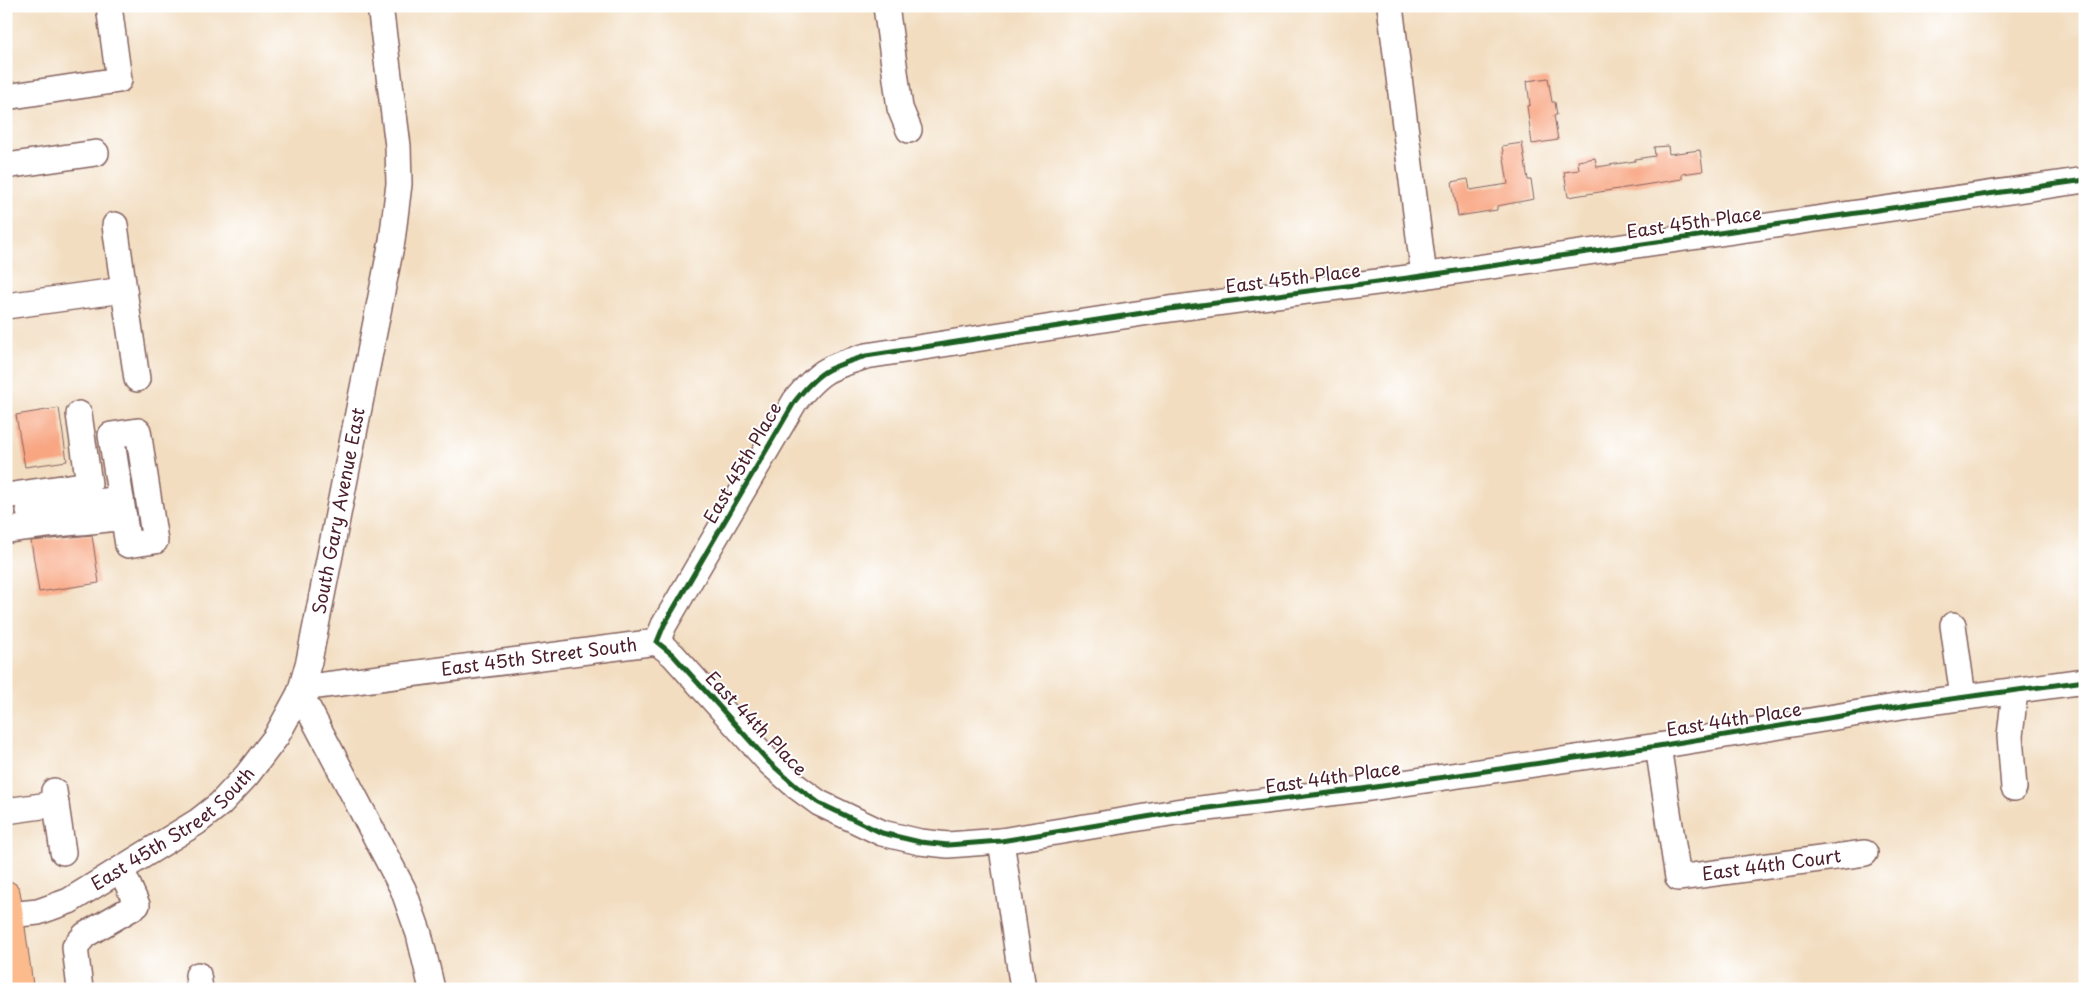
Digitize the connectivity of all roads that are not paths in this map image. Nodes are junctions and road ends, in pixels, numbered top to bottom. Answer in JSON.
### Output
{"nodes":[{"id":1,"x":109,"y":6,"type":"edge"},
{"id":2,"x":380,"y":6,"type":"edge"},
{"id":3,"x":886,"y":6,"type":"edge"},
{"id":4,"x":1390,"y":6,"type":"edge"},
{"id":5,"x":6,"y":96,"type":"edge"},
{"id":6,"x":909,"y":130,"type":"dead end"},
{"id":7,"x":96,"y":152,"type":"dead end"},
{"id":8,"x":6,"y":166,"type":"edge"},
{"id":9,"x":2085,"y":180,"type":"edge"},
{"id":10,"x":115,"y":225,"type":"dead end"},
{"id":11,"x":1424,"y":276,"type":"junction"},
{"id":12,"x":125,"y":297,"type":"junction"},
{"id":13,"x":6,"y":306,"type":"edge"},
{"id":14,"x":6,"y":322,"type":"edge"},
{"id":15,"x":137,"y":379,"type":"dead end"},
{"id":16,"x":79,"y":414,"type":"dead end"},
{"id":17,"x":6,"y":496,"type":"edge"},
{"id":18,"x":6,"y":514,"type":"edge"},
{"id":19,"x":6,"y":528,"type":"edge"},
{"id":20,"x":1952,"y":625,"type":"dead end"},
{"id":21,"x":657,"y":642,"type":"junction"},
{"id":22,"x":2085,"y":681,"type":"edge"},
{"id":23,"x":301,"y":691,"type":"junction"},
{"id":24,"x":2014,"y":691,"type":"junction"},
{"id":25,"x":1963,"y":698,"type":"junction"},
{"id":26,"x":1658,"y":746,"type":"junction"},
{"id":27,"x":2014,"y":788,"type":"dead end"},
{"id":28,"x":6,"y":811,"type":"edge"},
{"id":29,"x":1001,"y":841,"type":"junction"},
{"id":30,"x":63,"y":852,"type":"dead end"},
{"id":31,"x":1865,"y":853,"type":"dead end"},
{"id":32,"x":121,"y":869,"type":"junction"},
{"id":33,"x":8,"y":918,"type":"edge"},
{"id":34,"x":19,"y":989,"type":"edge"},
{"id":35,"x":80,"y":989,"type":"edge"},
{"id":36,"x":432,"y":989,"type":"edge"},
{"id":37,"x":1023,"y":989,"type":"edge"}],
"edges":[{"from":1,"to":5,"type":"street"},
{"from":2,"to":23,"type":"street","name":"South Gary Avenue East"},
{"from":3,"to":6,"type":"street"},
{"from":4,"to":11,"type":"street"},
{"from":7,"to":8,"type":"street"},
{"from":9,"to":11,"type":"street","name":"East 45th Place"},
{"from":10,"to":12,"type":"street"},
{"from":11,"to":21,"type":"street","name":"East 45th Place"},
{"from":12,"to":13,"type":"street"},
{"from":12,"to":14,"type":"street"},
{"from":12,"to":15,"type":"street"},
{"from":16,"to":17,"type":"street"},
{"from":18,"to":19,"type":"street"},
{"from":20,"to":25,"type":"street"},
{"from":21,"to":23,"type":"street","name":"East 45th Street South"},
{"from":21,"to":29,"type":"street","name":"East 44th Place"},
{"from":22,"to":24,"type":"street","name":"East 44th Place"},
{"from":23,"to":32,"type":"street","name":"East 45th Street South"},
{"from":23,"to":36,"type":"street"},
{"from":24,"to":25,"type":"street","name":"East 44th Place"},
{"from":24,"to":27,"type":"street"},
{"from":25,"to":26,"type":"street","name":"East 44th Place"},
{"from":26,"to":29,"type":"street","name":"East 44th Place"},
{"from":26,"to":31,"type":"street","name":"East 44th Court"},
{"from":28,"to":30,"type":"street"},
{"from":29,"to":37,"type":"street"},
{"from":32,"to":33,"type":"street","name":"East 45th Street South"},
{"from":32,"to":35,"type":"street"},
{"from":33,"to":34,"type":"main road"}]}
